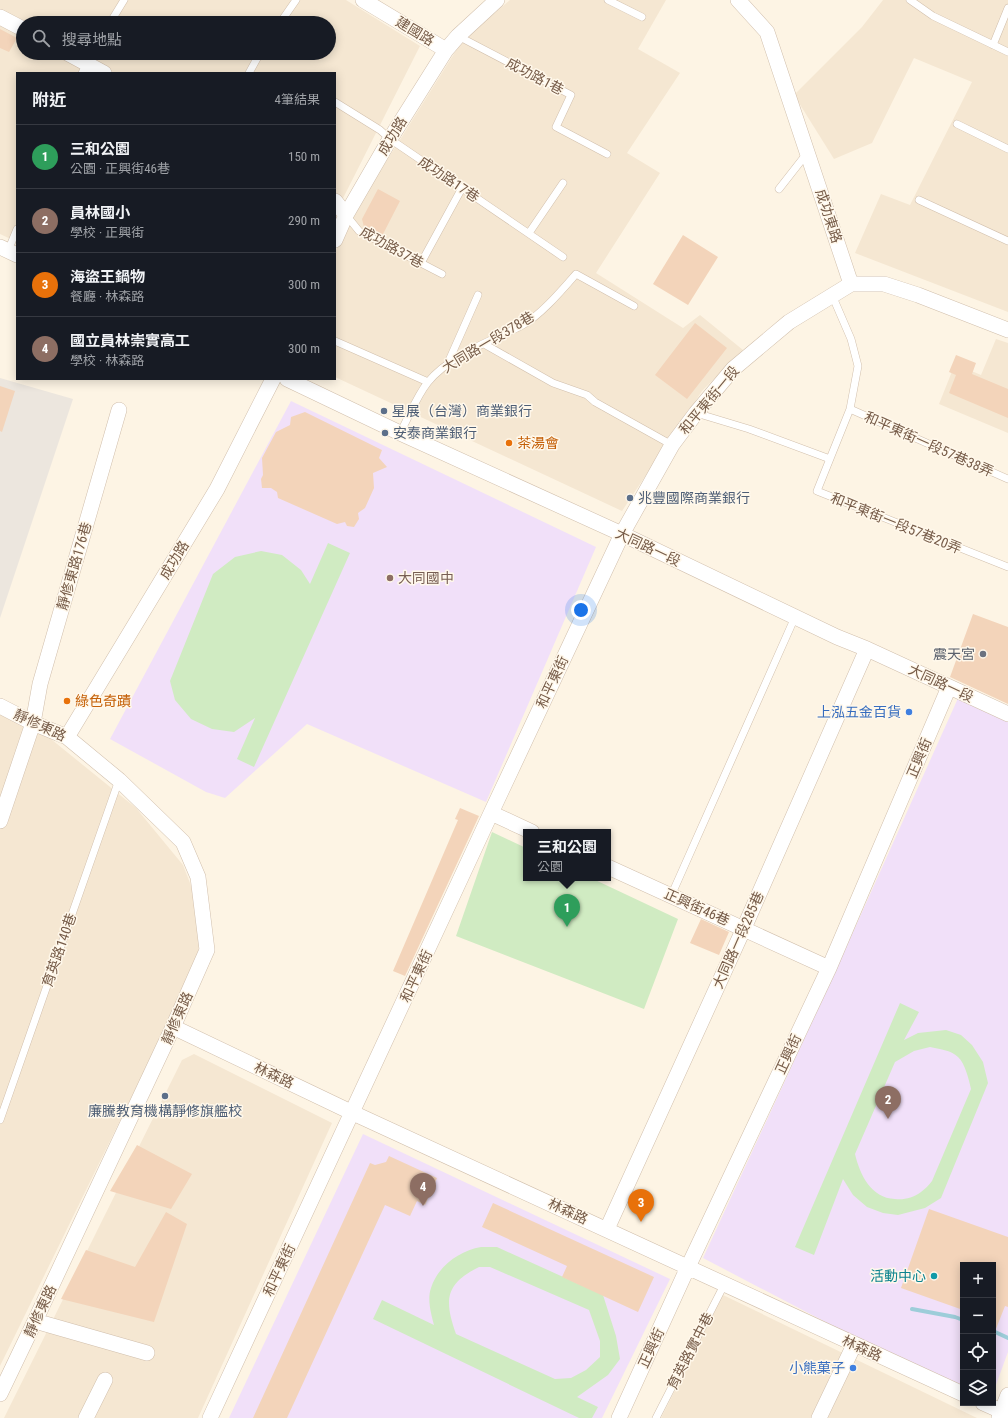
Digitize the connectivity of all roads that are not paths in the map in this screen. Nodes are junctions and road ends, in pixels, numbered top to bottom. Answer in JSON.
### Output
{"nodes":[{"id":1,"x":124,"y":0,"type":"edge"},
{"id":2,"x":296,"y":0,"type":"edge"},
{"id":3,"x":363,"y":0,"type":"edge"},
{"id":4,"x":497,"y":0,"type":"edge"},
{"id":5,"x":608,"y":0,"type":"edge"},
{"id":6,"x":738,"y":0,"type":"edge"},
{"id":7,"x":910,"y":0,"type":"edge"},
{"id":8,"x":1008,"y":8,"type":"edge"},
{"id":9,"x":114,"y":16,"type":"edge"},
{"id":10,"x":285,"y":16,"type":"edge"},
{"id":11,"x":0,"y":17,"type":"edge"},
{"id":12,"x":642,"y":18,"type":"dead end"},
{"id":13,"x":16,"y":25,"type":"edge"},
{"id":14,"x":458,"y":36,"type":"junction"},
{"id":15,"x":993,"y":45,"type":"junction"},
{"id":16,"x":446,"y":50,"type":"junction"},
{"id":17,"x":1008,"y":52,"type":"edge"},
{"id":18,"x":256,"y":60,"type":"edge"},
{"id":19,"x":87,"y":63,"type":"edge"},
{"id":20,"x":102,"y":72,"type":"edge"},
{"id":21,"x":250,"y":72,"type":"edge"},
{"id":22,"x":336,"y":103,"type":"edge"},
{"id":23,"x":957,"y":124,"type":"dead end"},
{"id":24,"x":390,"y":139,"type":"junction"},
{"id":25,"x":1008,"y":149,"type":"edge"},
{"id":26,"x":808,"y":152,"type":"junction"},
{"id":27,"x":607,"y":154,"type":"dead end"},
{"id":28,"x":563,"y":183,"type":"dead end"},
{"id":29,"x":462,"y":188,"type":"junction"},
{"id":30,"x":779,"y":189,"type":"dead end"},
{"id":31,"x":918,"y":200,"type":"dead end"},
{"id":32,"x":336,"y":202,"type":"edge"},
{"id":33,"x":346,"y":215,"type":"junction"},
{"id":34,"x":16,"y":231,"type":"edge"},
{"id":35,"x":529,"y":233,"type":"junction"},
{"id":36,"x":336,"y":238,"type":"edge"},
{"id":37,"x":1008,"y":241,"type":"edge"},
{"id":38,"x":8,"y":251,"type":"edge"},
{"id":39,"x":563,"y":257,"type":"dead end"},
{"id":40,"x":421,"y":263,"type":"junction"},
{"id":41,"x":442,"y":274,"type":"dead end"},
{"id":42,"x":851,"y":284,"type":"junction"},
{"id":43,"x":832,"y":294,"type":"junction"},
{"id":44,"x":478,"y":295,"type":"dead end"},
{"id":45,"x":634,"y":306,"type":"dead end"},
{"id":46,"x":1008,"y":330,"type":"edge"},
{"id":47,"x":336,"y":341,"type":"edge"},
{"id":48,"x":484,"y":344,"type":"junction"},
{"id":49,"x":447,"y":365,"type":"junction"},
{"id":50,"x":273,"y":380,"type":"edge"},
{"id":51,"x":289,"y":380,"type":"edge"},
{"id":52,"x":428,"y":382,"type":"junction"},
{"id":53,"x":119,"y":410,"type":"dead end"},
{"id":54,"x":850,"y":410,"type":"junction"},
{"id":55,"x":696,"y":413,"type":"junction"},
{"id":56,"x":400,"y":433,"type":"junction"},
{"id":57,"x":672,"y":445,"type":"junction"},
{"id":58,"x":830,"y":459,"type":"junction"},
{"id":59,"x":1008,"y":479,"type":"edge"},
{"id":60,"x":622,"y":534,"type":"junction"},
{"id":61,"x":1008,"y":567,"type":"edge"},
{"id":62,"x":795,"y":617,"type":"junction"},
{"id":63,"x":867,"y":649,"type":"junction"},
{"id":64,"x":949,"y":687,"type":"junction"},
{"id":65,"x":0,"y":706,"type":"edge"},
{"id":66,"x":1008,"y":714,"type":"edge"},
{"id":67,"x":33,"y":723,"type":"junction"},
{"id":68,"x":67,"y":737,"type":"junction"},
{"id":69,"x":119,"y":780,"type":"junction"},
{"id":70,"x":491,"y":813,"type":"junction"},
{"id":71,"x":0,"y":821,"type":"edge"},
{"id":72,"x":526,"y":829,"type":"edge"},
{"id":73,"x":611,"y":868,"type":"edge"},
{"id":74,"x":671,"y":896,"type":"junction"},
{"id":75,"x":744,"y":928,"type":"junction"},
{"id":76,"x":829,"y":968,"type":"junction"},
{"id":77,"x":173,"y":1027,"type":"junction"},
{"id":78,"x":353,"y":1113,"type":"junction"},
{"id":79,"x":0,"y":1120,"type":"edge"},
{"id":80,"x":607,"y":1230,"type":"junction"},
{"id":81,"x":688,"y":1267,"type":"junction"},
{"id":82,"x":724,"y":1285,"type":"junction"},
{"id":83,"x":35,"y":1321,"type":"junction"},
{"id":84,"x":854,"y":1344,"type":"junction"},
{"id":85,"x":148,"y":1353,"type":"dead end"},
{"id":86,"x":105,"y":1380,"type":"dead end"},
{"id":87,"x":960,"y":1393,"type":"edge"},
{"id":88,"x":0,"y":1394,"type":"edge"},
{"id":89,"x":1008,"y":1395,"type":"edge"},
{"id":90,"x":988,"y":1406,"type":"edge"},
{"id":91,"x":1003,"y":1415,"type":"edge"},
{"id":92,"x":86,"y":1418,"type":"edge"},
{"id":93,"x":210,"y":1418,"type":"edge"},
{"id":94,"x":619,"y":1418,"type":"edge"},
{"id":95,"x":656,"y":1418,"type":"edge"},
{"id":96,"x":819,"y":1418,"type":"edge"}],
"edges":[{"from":1,"to":9,"type":"lane"},
{"from":2,"to":10,"type":"lane"},
{"from":3,"to":16,"type":"street","name":"建國路"},
{"from":4,"to":14,"type":"street"},
{"from":5,"to":12,"type":"lane"},
{"from":6,"to":26,"type":"street","name":"成功東路"},
{"from":7,"to":15,"type":"lane"},
{"from":8,"to":15,"type":"lane"},
{"from":11,"to":13,"type":"street"},
{"from":14,"to":16,"type":"street","name":"成功路"},
{"from":14,"to":27,"type":"lane","name":"成功路1巷"},
{"from":15,"to":17,"type":"lane"},
{"from":16,"to":24,"type":"street","name":"成功路"},
{"from":18,"to":21,"type":"lane"},
{"from":19,"to":20,"type":"street"},
{"from":22,"to":24,"type":"lane","name":"成功路17巷"},
{"from":23,"to":25,"type":"lane"},
{"from":24,"to":29,"type":"lane","name":"成功路17巷"},
{"from":24,"to":33,"type":"street","name":"成功路"},
{"from":26,"to":30,"type":"lane"},
{"from":26,"to":42,"type":"street","name":"成功東路"},
{"from":28,"to":35,"type":"lane"},
{"from":29,"to":35,"type":"lane","name":"成功路17巷"},
{"from":29,"to":40,"type":"lane"},
{"from":31,"to":37,"type":"lane"},
{"from":32,"to":33,"type":"street"},
{"from":33,"to":36,"type":"street","name":"成功路"},
{"from":33,"to":40,"type":"lane","name":"成功路37巷"},
{"from":34,"to":38,"type":"lane"},
{"from":35,"to":39,"type":"lane","name":"成功路17巷"},
{"from":40,"to":41,"type":"lane","name":"成功路37巷"},
{"from":42,"to":43,"type":"street","name":"和平東街一段"},
{"from":42,"to":46,"type":"street"},
{"from":43,"to":54,"type":"lane"},
{"from":43,"to":55,"type":"street","name":"和平東街一段"},
{"from":44,"to":49,"type":"lane"},
{"from":45,"to":48,"type":"lane","name":"大同路一段378巷"},
{"from":47,"to":52,"type":"lane"},
{"from":48,"to":49,"type":"lane","name":"大同路一段378巷"},
{"from":48,"to":57,"type":"lane"},
{"from":49,"to":52,"type":"lane","name":"大同路一段378巷"},
{"from":50,"to":68,"type":"street","name":"成功路"},
{"from":51,"to":56,"type":"street","name":"大同路一段"},
{"from":52,"to":56,"type":"lane","name":"大同路一段378巷"},
{"from":53,"to":67,"type":"street","name":"靜修東路176巷"},
{"from":54,"to":58,"type":"lane"},
{"from":54,"to":59,"type":"lane","name":"和平東街一段57巷38弄"},
{"from":55,"to":57,"type":"street","name":"和平東街一段"},
{"from":55,"to":58,"type":"lane"},
{"from":56,"to":60,"type":"street","name":"大同路一段"},
{"from":57,"to":60,"type":"street","name":"和平東街一段"},
{"from":58,"to":61,"type":"lane","name":"和平東街一段57巷20弄"},
{"from":60,"to":62,"type":"street","name":"大同路一段"},
{"from":60,"to":70,"type":"street","name":"和平東街"},
{"from":62,"to":63,"type":"street","name":"大同路一段"},
{"from":62,"to":74,"type":"lane"},
{"from":63,"to":64,"type":"street","name":"大同路一段"},
{"from":63,"to":75,"type":"street","name":"大同路一段285巷"},
{"from":64,"to":66,"type":"street","name":"大同路一段"},
{"from":64,"to":76,"type":"street","name":"正興街"},
{"from":65,"to":67,"type":"street","name":"靜修東路"},
{"from":67,"to":68,"type":"street","name":"靜修東路"},
{"from":67,"to":71,"type":"street","name":"靜修東路176巷"},
{"from":68,"to":69,"type":"street","name":"靜修東路"},
{"from":69,"to":77,"type":"street","name":"靜修東路"},
{"from":69,"to":79,"type":"lane","name":"育英路140巷"},
{"from":70,"to":72,"type":"street"},
{"from":70,"to":78,"type":"street","name":"和平東街"},
{"from":73,"to":74,"type":"street","name":"正興街46巷"},
{"from":74,"to":75,"type":"street","name":"正興街46巷"},
{"from":75,"to":76,"type":"street","name":"正興街46巷"},
{"from":75,"to":80,"type":"street","name":"大同路一段285巷"},
{"from":76,"to":81,"type":"street","name":"正興街"},
{"from":77,"to":78,"type":"street","name":"林森路"},
{"from":77,"to":83,"type":"street","name":"靜修東路"},
{"from":78,"to":80,"type":"street","name":"林森路"},
{"from":78,"to":93,"type":"street","name":"和平東街"},
{"from":80,"to":81,"type":"street","name":"林森路"},
{"from":81,"to":82,"type":"street","name":"林森路"},
{"from":81,"to":94,"type":"street","name":"正興街"},
{"from":82,"to":84,"type":"street","name":"林森路"},
{"from":82,"to":95,"type":"lane","name":"育英路實中巷"},
{"from":83,"to":85,"type":"street"},
{"from":83,"to":88,"type":"street","name":"靜修東路"},
{"from":84,"to":87,"type":"street","name":"林森路"},
{"from":84,"to":96,"type":"street"},
{"from":86,"to":92,"type":"street"},
{"from":89,"to":91,"type":"street"},
{"from":90,"to":91,"type":"street"}]}
